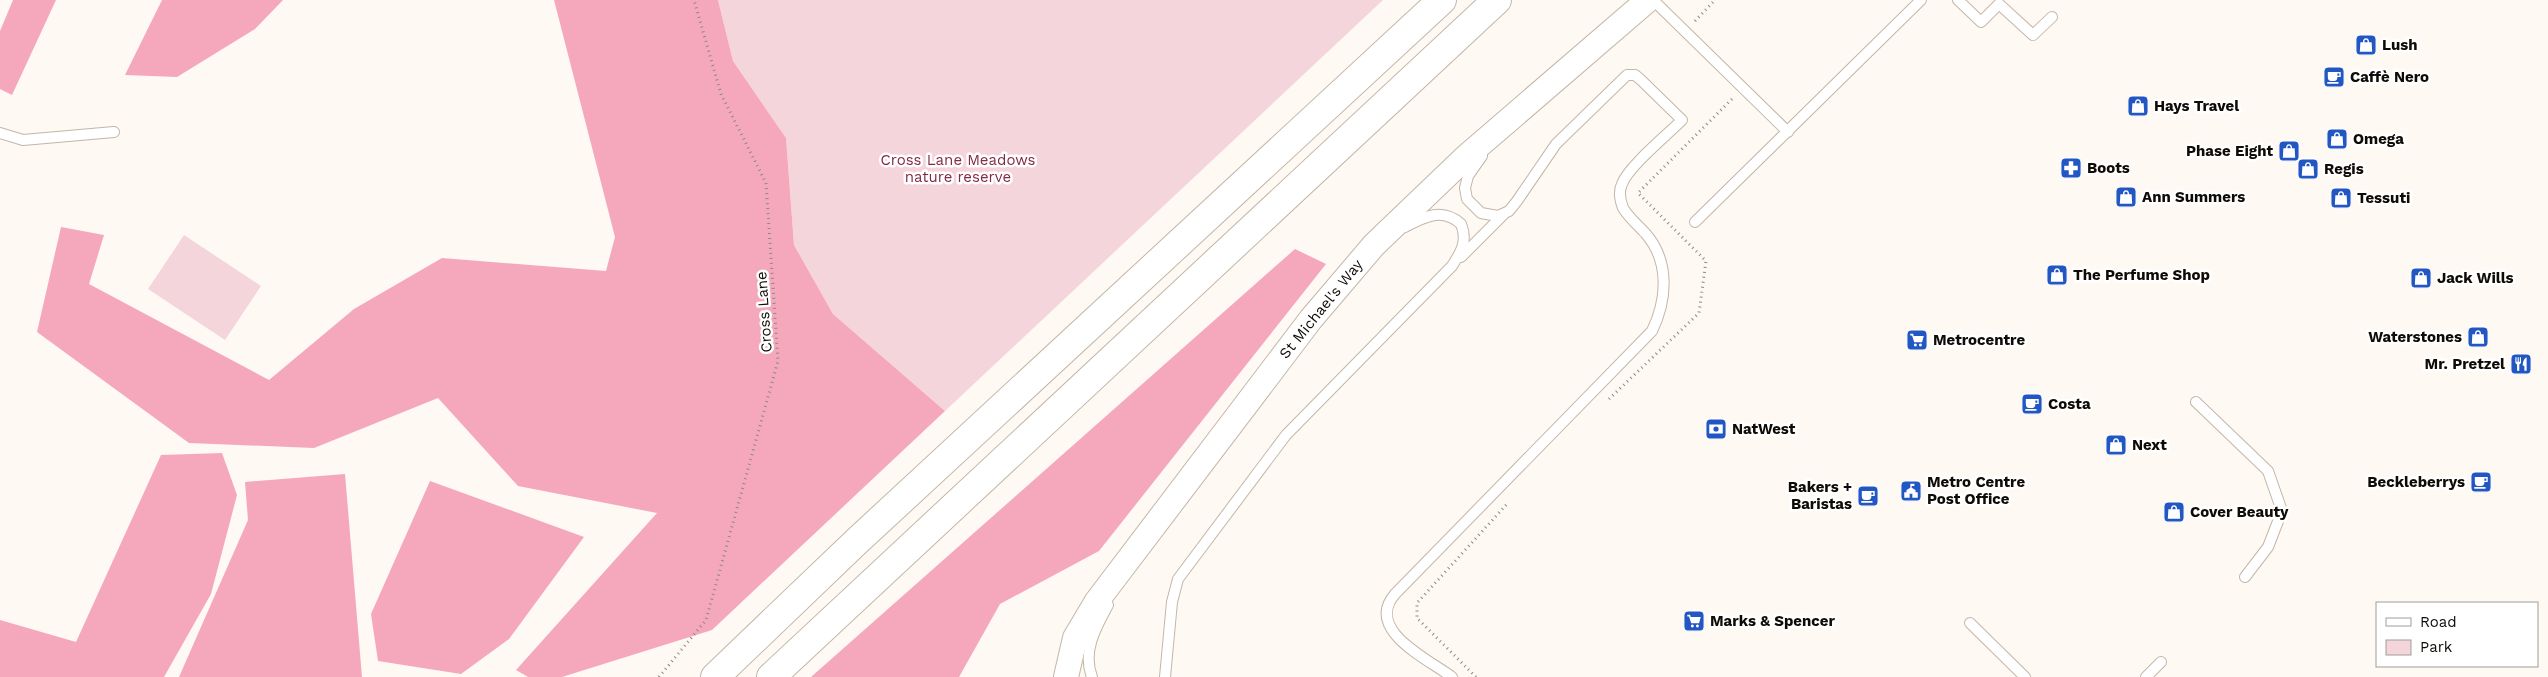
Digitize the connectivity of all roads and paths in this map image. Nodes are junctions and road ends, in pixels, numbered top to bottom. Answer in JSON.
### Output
{"nodes":[{"id":1,"x":694,"y":0,"type":"edge"},
{"id":2,"x":1442,"y":0,"type":"edge"},
{"id":3,"x":1497,"y":0,"type":"edge"},
{"id":4,"x":1648,"y":0,"type":"edge"},
{"id":5,"x":1653,"y":0,"type":"edge"},
{"id":6,"x":1714,"y":0,"type":"edge"},
{"id":7,"x":1921,"y":0,"type":"edge"},
{"id":8,"x":1958,"y":0,"type":"edge"},
{"id":9,"x":2052,"y":17,"type":"dead end"},
{"id":10,"x":1701,"y":26,"type":"dead end"},
{"id":11,"x":1745,"y":89,"type":"junction"},
{"id":12,"x":1529,"y":102,"type":"junction"},
{"id":13,"x":114,"y":132,"type":"dead end"},
{"id":14,"x":1788,"y":132,"type":"junction"},
{"id":15,"x":0,"y":133,"type":"edge"},
{"id":16,"x":1504,"y":213,"type":"junction"},
{"id":17,"x":1695,"y":222,"type":"dead end"},
{"id":18,"x":1374,"y":245,"type":"junction"},
{"id":19,"x":1452,"y":266,"type":"junction"},
{"id":20,"x":1606,"y":402,"type":"dead end"},
{"id":21,"x":2196,"y":402,"type":"dead end"},
{"id":22,"x":1509,"y":501,"type":"dead end"},
{"id":23,"x":1138,"y":549,"type":"junction"},
{"id":24,"x":2245,"y":577,"type":"dead end"},
{"id":25,"x":1970,"y":623,"type":"dead end"},
{"id":26,"x":2161,"y":662,"type":"dead end"},
{"id":27,"x":1167,"y":674,"type":"edge"},
{"id":28,"x":659,"y":677,"type":"edge"},
{"id":29,"x":715,"y":677,"type":"edge"},
{"id":30,"x":771,"y":677,"type":"edge"},
{"id":31,"x":1066,"y":677,"type":"edge"},
{"id":32,"x":1092,"y":677,"type":"edge"},
{"id":33,"x":1452,"y":677,"type":"edge"},
{"id":34,"x":1476,"y":677,"type":"edge"},
{"id":35,"x":2025,"y":677,"type":"edge"},
{"id":36,"x":2146,"y":677,"type":"edge"}],
"edges":[{"from":1,"to":28,"type":"path","name":"Cross Lane"},
{"from":2,"to":29,"type":"highway"},
{"from":3,"to":30,"type":"highway"},
{"from":4,"to":12,"type":"street","name":"St Michael's Way"},
{"from":5,"to":11,"type":"lane"},
{"from":6,"to":10,"type":"path"},
{"from":7,"to":14,"type":"lane"},
{"from":8,"to":9,"type":"lane"},
{"from":11,"to":14,"type":"lane"},
{"from":11,"to":20,"type":"path"},
{"from":12,"to":16,"type":"lane"},
{"from":12,"to":18,"type":"street","name":"St Michael's Way"},
{"from":13,"to":15,"type":"lane"},
{"from":14,"to":17,"type":"lane"},
{"from":16,"to":19,"type":"lane"},
{"from":16,"to":33,"type":"lane"},
{"from":18,"to":19,"type":"lane"},
{"from":18,"to":23,"type":"street","name":"St Michael's Way"},
{"from":19,"to":27,"type":"lane"},
{"from":21,"to":24,"type":"lane"},
{"from":22,"to":34,"type":"path"},
{"from":23,"to":31,"type":"street","name":"St Michael's Way"},
{"from":23,"to":32,"type":"lane"},
{"from":25,"to":35,"type":"lane"},
{"from":26,"to":36,"type":"lane"}]}
